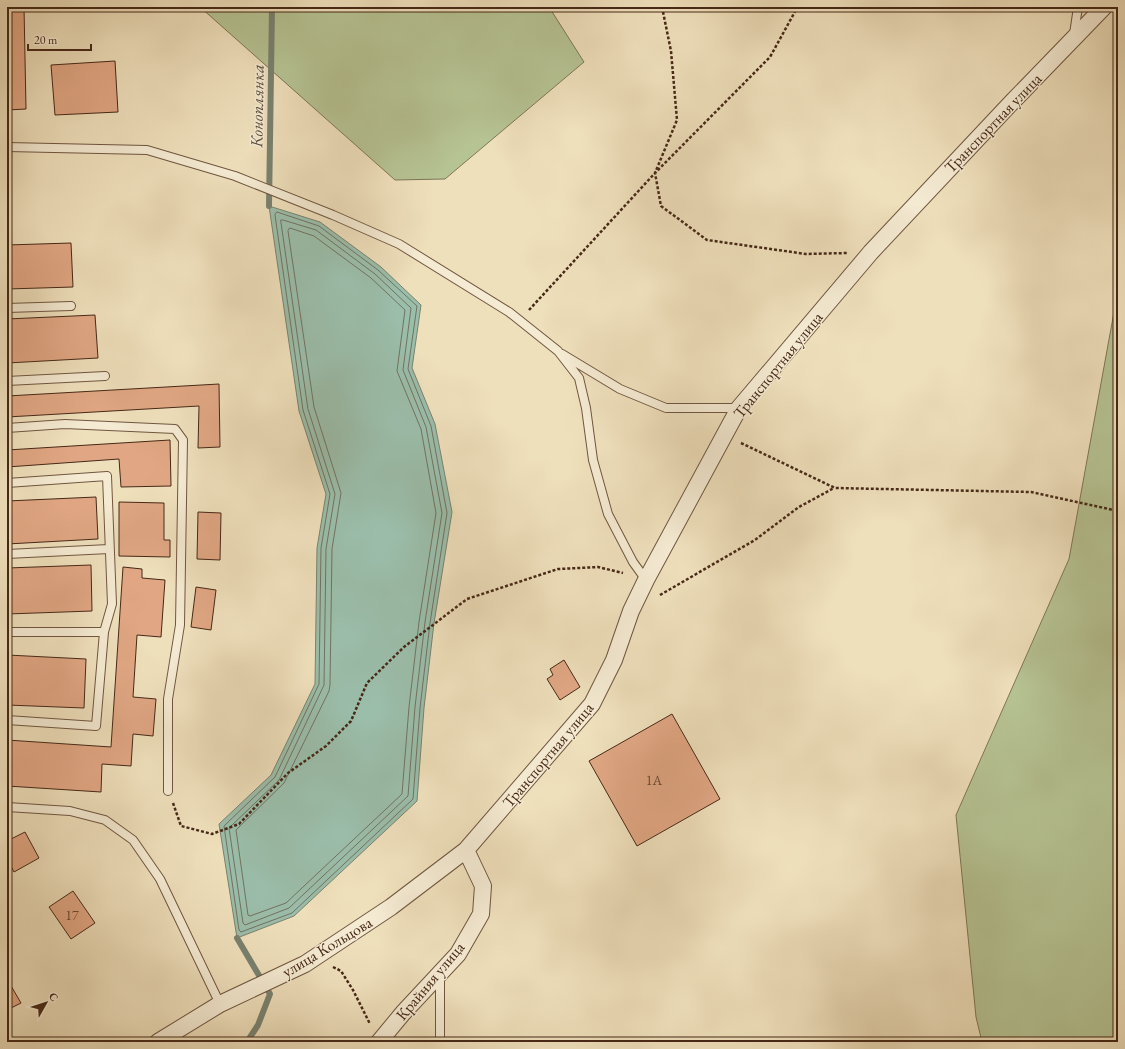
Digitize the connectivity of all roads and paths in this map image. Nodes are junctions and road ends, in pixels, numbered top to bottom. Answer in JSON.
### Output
{"nodes":[{"id":1,"x":662,"y":7,"type":"edge"},
{"id":2,"x":1078,"y":7,"type":"edge"},
{"id":3,"x":1104,"y":7,"type":"edge"},
{"id":4,"x":797,"y":8,"type":"dead end"},
{"id":5,"x":1074,"y":39,"type":"junction"},
{"id":6,"x":7,"y":146,"type":"edge"},
{"id":7,"x":655,"y":173,"type":"junction"},
{"id":8,"x":871,"y":252,"type":"junction"},
{"id":9,"x":71,"y":306,"type":"dead end"},
{"id":10,"x":7,"y":308,"type":"edge"},
{"id":11,"x":520,"y":320,"type":"junction"},
{"id":12,"x":558,"y":351,"type":"junction"},
{"id":13,"x":105,"y":376,"type":"dead end"},
{"id":14,"x":7,"y":381,"type":"edge"},
{"id":15,"x":739,"y":408,"type":"junction"},
{"id":16,"x":7,"y":428,"type":"edge"},
{"id":17,"x":724,"y":436,"type":"junction"},
{"id":18,"x":7,"y":483,"type":"edge"},
{"id":19,"x":835,"y":488,"type":"junction"},
{"id":20,"x":1118,"y":511,"type":"edge"},
{"id":21,"x":109,"y":549,"type":"junction"},
{"id":22,"x":7,"y":554,"type":"edge"},
{"id":23,"x":646,"y":580,"type":"junction"},
{"id":24,"x":658,"y":596,"type":"dead end"},
{"id":25,"x":7,"y":632,"type":"edge"},
{"id":26,"x":104,"y":632,"type":"junction"},
{"id":27,"x":7,"y":720,"type":"edge"},
{"id":28,"x":168,"y":791,"type":"joint"},
{"id":29,"x":7,"y":807,"type":"edge"},
{"id":30,"x":466,"y":850,"type":"junction"},
{"id":31,"x":305,"y":964,"type":"junction"},
{"id":32,"x":440,"y":974,"type":"junction"},
{"id":33,"x":220,"y":1004,"type":"junction"},
{"id":34,"x":158,"y":1042,"type":"edge"},
{"id":35,"x":379,"y":1042,"type":"edge"},
{"id":36,"x":440,"y":1042,"type":"edge"}],
"edges":[{"from":1,"to":7,"type":"path"},
{"from":2,"to":5,"type":"lane"},
{"from":3,"to":5,"type":"street","name":"Транспортная улица"},
{"from":4,"to":7,"type":"path"},
{"from":5,"to":8,"type":"street","name":"Транспортная улица"},
{"from":6,"to":11,"type":"lane"},
{"from":7,"to":8,"type":"path"},
{"from":7,"to":11,"type":"path"},
{"from":8,"to":15,"type":"street","name":"Транспортная улица"},
{"from":9,"to":10,"type":"lane"},
{"from":11,"to":12,"type":"lane"},
{"from":12,"to":15,"type":"lane"},
{"from":12,"to":23,"type":"lane"},
{"from":13,"to":14,"type":"lane"},
{"from":15,"to":17,"type":"street","name":"Транспортная улица"},
{"from":16,"to":28,"type":"lane"},
{"from":17,"to":19,"type":"path"},
{"from":17,"to":23,"type":"street","name":"Транспортная улица"},
{"from":18,"to":21,"type":"lane"},
{"from":19,"to":20,"type":"path"},
{"from":19,"to":24,"type":"path"},
{"from":21,"to":22,"type":"lane"},
{"from":21,"to":26,"type":"lane"},
{"from":23,"to":28,"type":"path"},
{"from":23,"to":30,"type":"street","name":"Транспортная улица"},
{"from":25,"to":26,"type":"lane"},
{"from":26,"to":27,"type":"lane"},
{"from":29,"to":33,"type":"lane"},
{"from":30,"to":31,"type":"street","name":"улица Кольцова"},
{"from":30,"to":32,"type":"street","name":"Крайняя улица"},
{"from":31,"to":33,"type":"street","name":"улица Кольцова"},
{"from":31,"to":35,"type":"path"},
{"from":32,"to":35,"type":"street","name":"Крайняя улица"},
{"from":32,"to":36,"type":"lane"},
{"from":33,"to":34,"type":"street","name":"улица Кольцова"}]}
